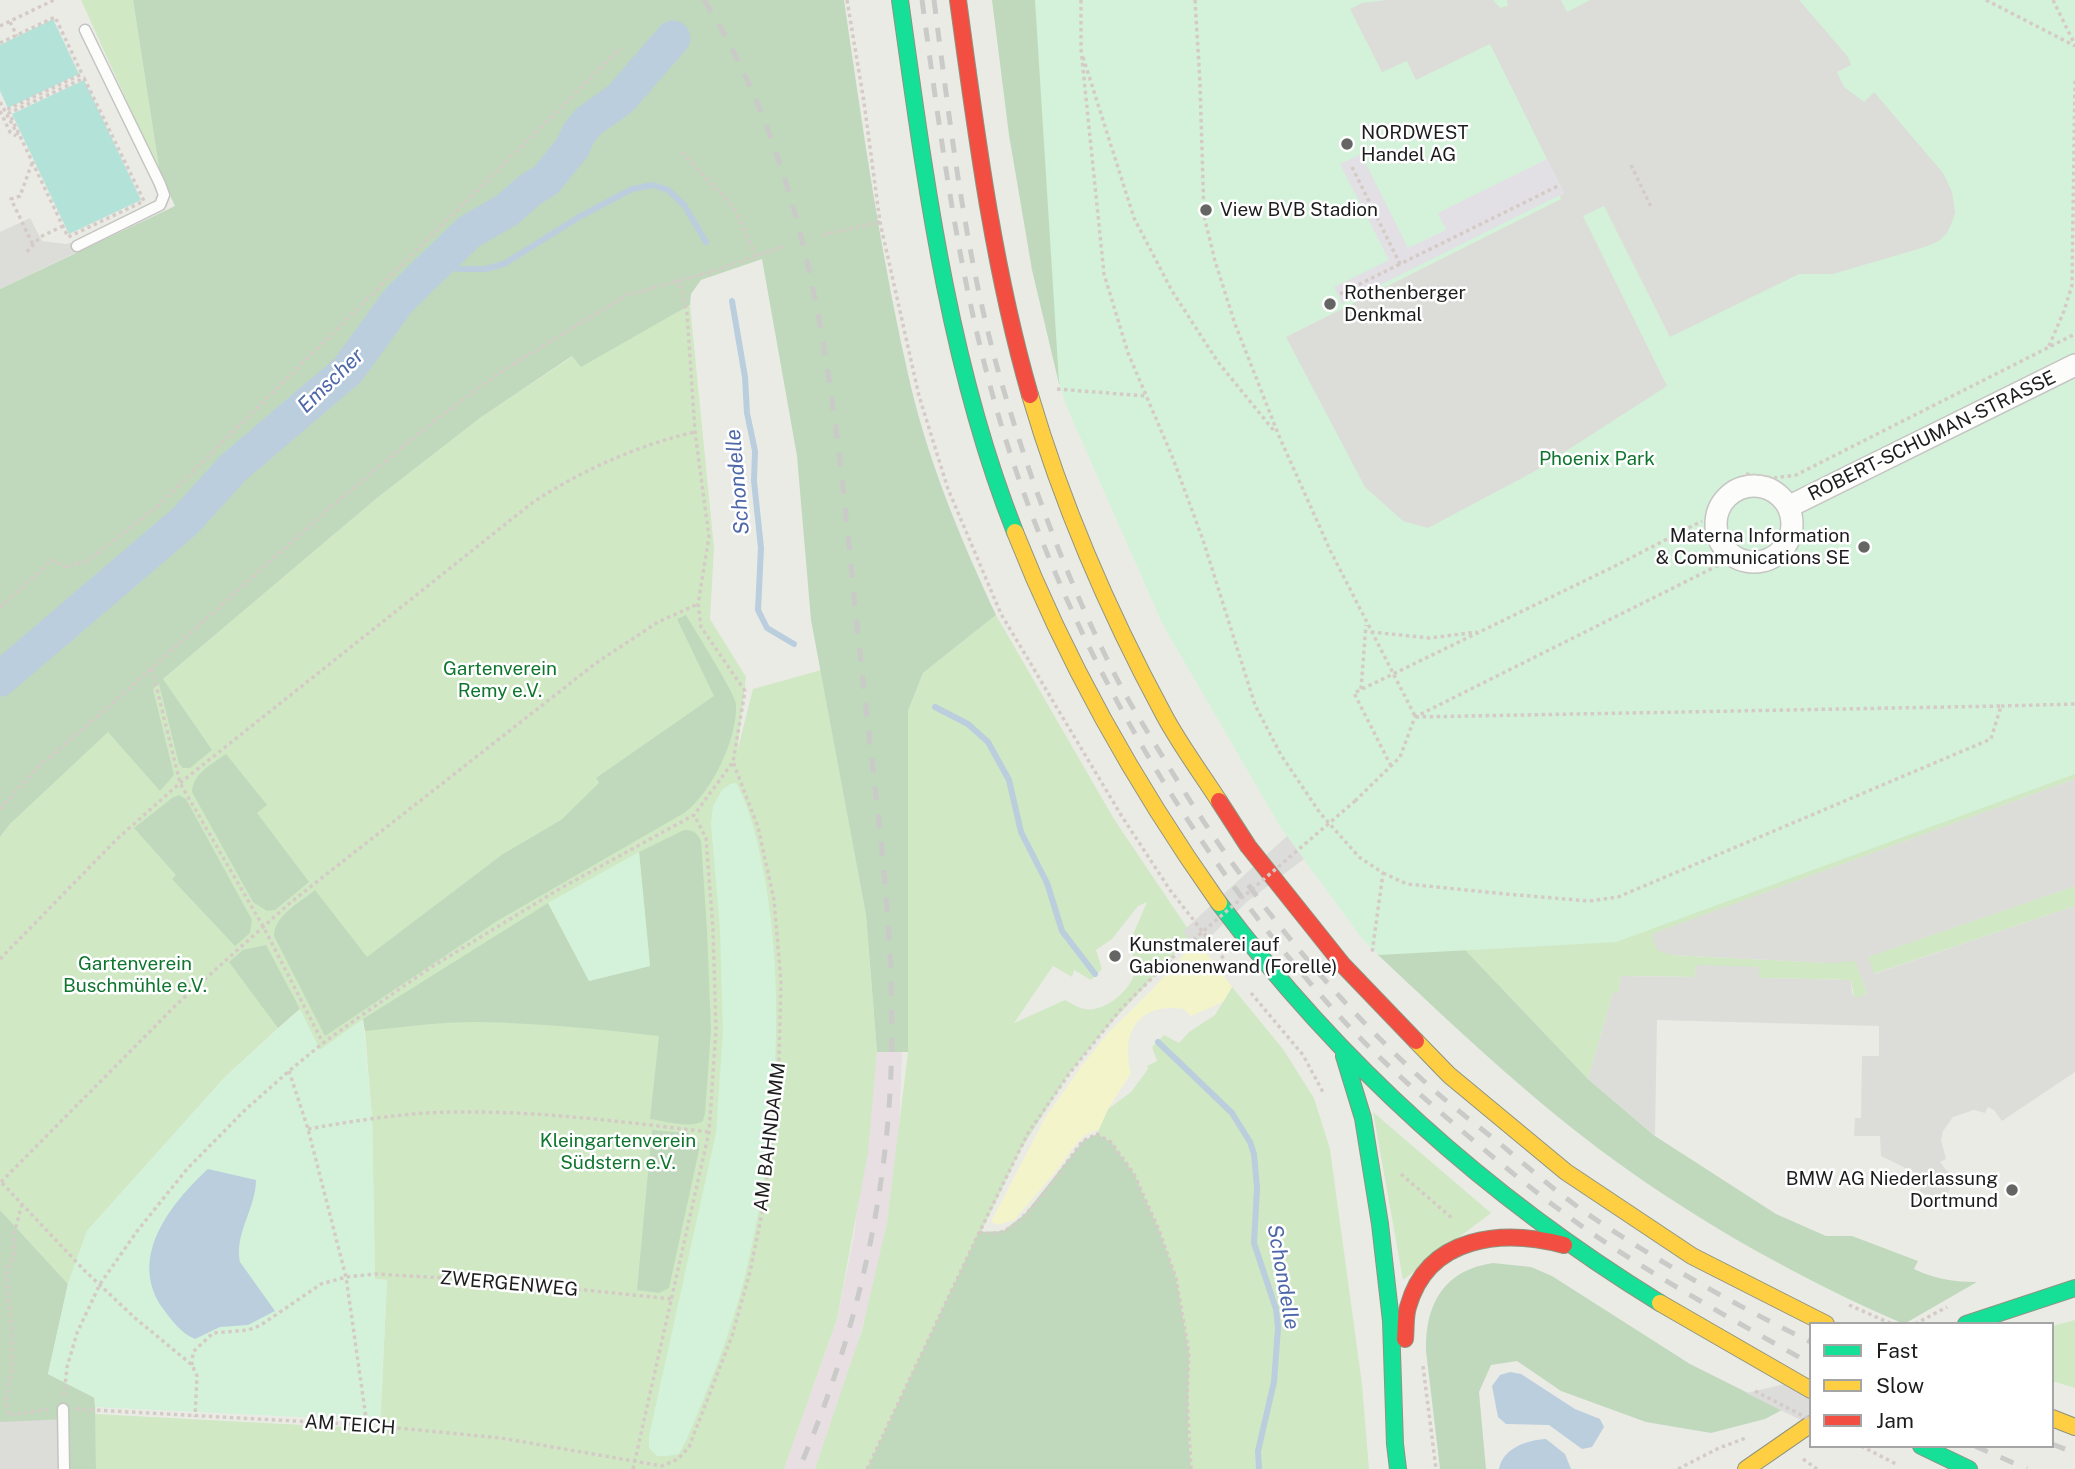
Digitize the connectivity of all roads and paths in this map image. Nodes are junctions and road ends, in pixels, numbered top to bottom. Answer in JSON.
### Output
{"nodes":[{"id":1,"x":54,"y":0,"type":"edge"},
{"id":2,"x":847,"y":0,"type":"edge"},
{"id":3,"x":900,"y":0,"type":"edge"},
{"id":4,"x":958,"y":0,"type":"edge"},
{"id":5,"x":1081,"y":0,"type":"edge"},
{"id":6,"x":1195,"y":0,"type":"edge"},
{"id":7,"x":1986,"y":0,"type":"edge"},
{"id":8,"x":2053,"y":0,"type":"edge"},
{"id":9,"x":10,"y":21,"type":"junction"},
{"id":10,"x":0,"y":26,"type":"edge"},
{"id":11,"x":85,"y":30,"type":"dead end"},
{"id":12,"x":17,"y":36,"type":"junction"},
{"id":13,"x":0,"y":43,"type":"edge"},
{"id":14,"x":2075,"y":46,"type":"edge"},
{"id":15,"x":621,"y":48,"type":"dead end"},
{"id":16,"x":1081,"y":49,"type":"junction"},
{"id":17,"x":2075,"y":80,"type":"edge"},
{"id":18,"x":0,"y":102,"type":"edge"},
{"id":19,"x":2,"y":111,"type":"edge"},
{"id":20,"x":21,"y":140,"type":"junction"},
{"id":21,"x":682,"y":152,"type":"dead end"},
{"id":22,"x":32,"y":163,"type":"junction"},
{"id":23,"x":1631,"y":165,"type":"dead end"},
{"id":24,"x":1352,"y":167,"type":"dead end"},
{"id":25,"x":1560,"y":185,"type":"dead end"},
{"id":26,"x":1652,"y":209,"type":"dead end"},
{"id":27,"x":63,"y":226,"type":"junction"},
{"id":28,"x":822,"y":235,"type":"dead end"},
{"id":29,"x":33,"y":245,"type":"junction"},
{"id":30,"x":76,"y":246,"type":"dead end"},
{"id":31,"x":784,"y":246,"type":"dead end"},
{"id":32,"x":27,"y":252,"type":"dead end"},
{"id":33,"x":756,"y":256,"type":"junction"},
{"id":34,"x":1400,"y":264,"type":"junction"},
{"id":35,"x":679,"y":279,"type":"junction"},
{"id":36,"x":1340,"y":294,"type":"dead end"},
{"id":37,"x":2075,"y":334,"type":"edge"},
{"id":38,"x":2049,"y":346,"type":"junction"},
{"id":39,"x":2075,"y":365,"type":"edge"},
{"id":40,"x":1146,"y":396,"type":"junction"},
{"id":41,"x":1058,"y":398,"type":"dead end"},
{"id":42,"x":695,"y":432,"type":"junction"},
{"id":43,"x":1279,"y":436,"type":"junction"},
{"id":44,"x":1746,"y":474,"type":"dead end"},
{"id":45,"x":1788,"y":507,"type":"junction"},
{"id":46,"x":1702,"y":521,"type":"dead end"},
{"id":47,"x":1735,"y":557,"type":"junction"},
{"id":48,"x":698,"y":604,"type":"junction"},
{"id":49,"x":0,"y":607,"type":"edge"},
{"id":50,"x":1366,"y":622,"type":"junction"},
{"id":51,"x":1483,"y":630,"type":"junction"},
{"id":52,"x":1371,"y":632,"type":"junction"},
{"id":53,"x":152,"y":668,"type":"junction"},
{"id":54,"x":1392,"y":675,"type":"junction"},
{"id":55,"x":1361,"y":689,"type":"junction"},
{"id":56,"x":2075,"y":704,"type":"edge"},
{"id":57,"x":2001,"y":705,"type":"junction"},
{"id":58,"x":1415,"y":717,"type":"junction"},
{"id":59,"x":733,"y":762,"type":"junction"},
{"id":60,"x":1391,"y":766,"type":"junction"},
{"id":61,"x":180,"y":783,"type":"junction"},
{"id":62,"x":0,"y":809,"type":"edge"},
{"id":63,"x":694,"y":816,"type":"junction"},
{"id":64,"x":1285,"y":851,"type":"dead end"},
{"id":65,"x":1293,"y":861,"type":"dead end"},
{"id":66,"x":1384,"y":873,"type":"junction"},
{"id":67,"x":264,"y":928,"type":"junction"},
{"id":68,"x":1208,"y":940,"type":"dead end"},
{"id":69,"x":1364,"y":946,"type":"dead end"},
{"id":70,"x":0,"y":959,"type":"edge"},
{"id":71,"x":1235,"y":973,"type":"dead end"},
{"id":72,"x":1250,"y":992,"type":"dead end"},
{"id":73,"x":323,"y":1043,"type":"junction"},
{"id":74,"x":1341,"y":1048,"type":"junction"},
{"id":75,"x":289,"y":1071,"type":"junction"},
{"id":76,"x":1327,"y":1100,"type":"dead end"},
{"id":77,"x":308,"y":1129,"type":"junction"},
{"id":78,"x":709,"y":1132,"type":"junction"},
{"id":79,"x":1369,"y":1154,"type":"junction"},
{"id":80,"x":1,"y":1182,"type":"edge"},
{"id":81,"x":22,"y":1204,"type":"junction"},
{"id":82,"x":979,"y":1232,"type":"junction"},
{"id":83,"x":1474,"y":1240,"type":"junction"},
{"id":84,"x":1583,"y":1251,"type":"junction"},
{"id":85,"x":346,"y":1277,"type":"junction"},
{"id":86,"x":100,"y":1284,"type":"junction"},
{"id":87,"x":2075,"y":1288,"type":"edge"},
{"id":88,"x":672,"y":1299,"type":"junction"},
{"id":89,"x":1848,"y":1304,"type":"dead end"},
{"id":90,"x":1950,"y":1305,"type":"dead end"},
{"id":91,"x":1822,"y":1322,"type":"edge"},
{"id":92,"x":1887,"y":1322,"type":"edge"},
{"id":93,"x":1919,"y":1322,"type":"edge"},
{"id":94,"x":1972,"y":1322,"type":"edge"},
{"id":95,"x":1422,"y":1357,"type":"dead end"},
{"id":96,"x":192,"y":1366,"type":"junction"},
{"id":97,"x":1409,"y":1388,"type":"dead end"},
{"id":98,"x":1809,"y":1389,"type":"edge"},
{"id":99,"x":1755,"y":1391,"type":"dead end"},
{"id":100,"x":63,"y":1409,"type":"junction"},
{"id":101,"x":195,"y":1417,"type":"junction"},
{"id":102,"x":2054,"y":1419,"type":"edge"},
{"id":103,"x":1809,"y":1421,"type":"edge"},
{"id":104,"x":1809,"y":1423,"type":"edge"},
{"id":105,"x":368,"y":1425,"type":"junction"},
{"id":106,"x":2075,"y":1427,"type":"edge"},
{"id":107,"x":1719,"y":1448,"type":"dead end"},
{"id":108,"x":1865,"y":1448,"type":"edge"},
{"id":109,"x":1925,"y":1448,"type":"edge"},
{"id":110,"x":1803,"y":1459,"type":"dead end"},
{"id":111,"x":635,"y":1461,"type":"junction"},
{"id":112,"x":64,"y":1469,"type":"edge"},
{"id":113,"x":633,"y":1469,"type":"edge"},
{"id":114,"x":867,"y":1469,"type":"edge"},
{"id":115,"x":1191,"y":1469,"type":"edge"},
{"id":116,"x":1398,"y":1469,"type":"edge"},
{"id":117,"x":1436,"y":1469,"type":"edge"},
{"id":118,"x":1678,"y":1469,"type":"edge"},
{"id":119,"x":1746,"y":1469,"type":"edge"},
{"id":120,"x":1817,"y":1469,"type":"edge"},
{"id":121,"x":1907,"y":1469,"type":"edge"},
{"id":122,"x":1969,"y":1469,"type":"edge"}],
"edges":[{"from":1,"to":9,"type":"path"},
{"from":2,"to":28,"type":"path"},
{"from":3,"to":74,"type":"main road"},
{"from":4,"to":91,"type":"main road"},
{"from":5,"to":16,"type":"path"},
{"from":6,"to":43,"type":"path"},
{"from":7,"to":14,"type":"path"},
{"from":8,"to":14,"type":"path"},
{"from":9,"to":10,"type":"path"},
{"from":9,"to":12,"type":"path"},
{"from":11,"to":30,"type":"lane"},
{"from":12,"to":13,"type":"path"},
{"from":12,"to":19,"type":"path"},
{"from":15,"to":49,"type":"path"},
{"from":16,"to":40,"type":"path"},
{"from":16,"to":43,"type":"path"},
{"from":17,"to":38,"type":"path"},
{"from":18,"to":19,"type":"path"},
{"from":19,"to":20,"type":"path"},
{"from":20,"to":22,"type":"path"},
{"from":20,"to":27,"type":"path"},
{"from":21,"to":33,"type":"path"},
{"from":22,"to":27,"type":"path"},
{"from":22,"to":29,"type":"path"},
{"from":23,"to":26,"type":"path"},
{"from":24,"to":34,"type":"path"},
{"from":25,"to":34,"type":"path"},
{"from":27,"to":29,"type":"path"},
{"from":29,"to":32,"type":"path"},
{"from":31,"to":33,"type":"path"},
{"from":33,"to":35,"type":"path"},
{"from":34,"to":36,"type":"path"},
{"from":35,"to":42,"type":"path"},
{"from":35,"to":53,"type":"path"},
{"from":37,"to":38,"type":"path"},
{"from":38,"to":44,"type":"path"},
{"from":39,"to":45,"type":"street","name":"ROBERT-SCHUMAN-STRASSE"},
{"from":40,"to":41,"type":"path"},
{"from":40,"to":66,"type":"path"},
{"from":42,"to":48,"type":"path"},
{"from":42,"to":61,"type":"path"},
{"from":43,"to":50,"type":"path"},
{"from":45,"to":47,"type":"street","name":"ROBERT-SCHUMAN-STRASSE"},
{"from":45,"to":47,"type":"street","name":"ROBERT-SCHUMAN-STRASSE"},
{"from":46,"to":51,"type":"path"},
{"from":47,"to":58,"type":"path"},
{"from":48,"to":59,"type":"path"},
{"from":48,"to":67,"type":"path"},
{"from":50,"to":52,"type":"path"},
{"from":50,"to":55,"type":"path"},
{"from":51,"to":52,"type":"path"},
{"from":51,"to":54,"type":"path"},
{"from":52,"to":54,"type":"path"},
{"from":53,"to":61,"type":"path"},
{"from":53,"to":62,"type":"path"},
{"from":54,"to":55,"type":"path"},
{"from":54,"to":58,"type":"path"},
{"from":55,"to":60,"type":"path"},
{"from":56,"to":57,"type":"path"},
{"from":57,"to":58,"type":"path"},
{"from":57,"to":66,"type":"path"},
{"from":58,"to":60,"type":"path"},
{"from":59,"to":63,"type":"path"},
{"from":59,"to":111,"type":"path","name":"AM BAHNDAMM"},
{"from":60,"to":82,"type":"path","bridge":true},
{"from":61,"to":67,"type":"path"},
{"from":61,"to":70,"type":"path"},
{"from":63,"to":73,"type":"path"},
{"from":63,"to":78,"type":"path"},
{"from":64,"to":65,"type":"path"},
{"from":66,"to":69,"type":"path"},
{"from":67,"to":73,"type":"path"},
{"from":67,"to":80,"type":"path"},
{"from":68,"to":71,"type":"path"},
{"from":72,"to":76,"type":"path"},
{"from":73,"to":75,"type":"path"},
{"from":74,"to":79,"type":"main road"},
{"from":74,"to":84,"type":"main road"},
{"from":75,"to":77,"type":"path"},
{"from":75,"to":86,"type":"path"},
{"from":77,"to":78,"type":"path"},
{"from":77,"to":85,"type":"path"},
{"from":78,"to":88,"type":"path"},
{"from":79,"to":83,"type":"path"},
{"from":79,"to":116,"type":"main road"},
{"from":80,"to":81,"type":"path"},
{"from":81,"to":86,"type":"path"},
{"from":81,"to":100,"type":"path","name":"AM TEICH"},
{"from":82,"to":114,"type":"path"},
{"from":82,"to":115,"type":"path"},
{"from":83,"to":84,"type":"main road"},
{"from":83,"to":97,"type":"main road"},
{"from":84,"to":98,"type":"main road"},
{"from":85,"to":88,"type":"path","name":"ZWERGENWEG"},
{"from":85,"to":96,"type":"path","name":"ZWERGENWEG"},
{"from":85,"to":105,"type":"path"},
{"from":86,"to":96,"type":"path"},
{"from":86,"to":100,"type":"path"},
{"from":87,"to":94,"type":"main road"},
{"from":88,"to":111,"type":"path"},
{"from":89,"to":92,"type":"path"},
{"from":90,"to":93,"type":"path"},
{"from":95,"to":117,"type":"path"},
{"from":96,"to":101,"type":"path"},
{"from":99,"to":103,"type":"path","bridge":true},
{"from":100,"to":101,"type":"path","name":"AM TEICH"},
{"from":100,"to":112,"type":"lane"},
{"from":101,"to":105,"type":"path","name":"AM TEICH"},
{"from":102,"to":106,"type":"main road"},
{"from":104,"to":119,"type":"main road"},
{"from":105,"to":111,"type":"path","name":"AM TEICH"},
{"from":107,"to":118,"type":"path"},
{"from":108,"to":121,"type":"path"},
{"from":109,"to":122,"type":"main road"},
{"from":110,"to":120,"type":"path"},
{"from":111,"to":113,"type":"path"}]}
